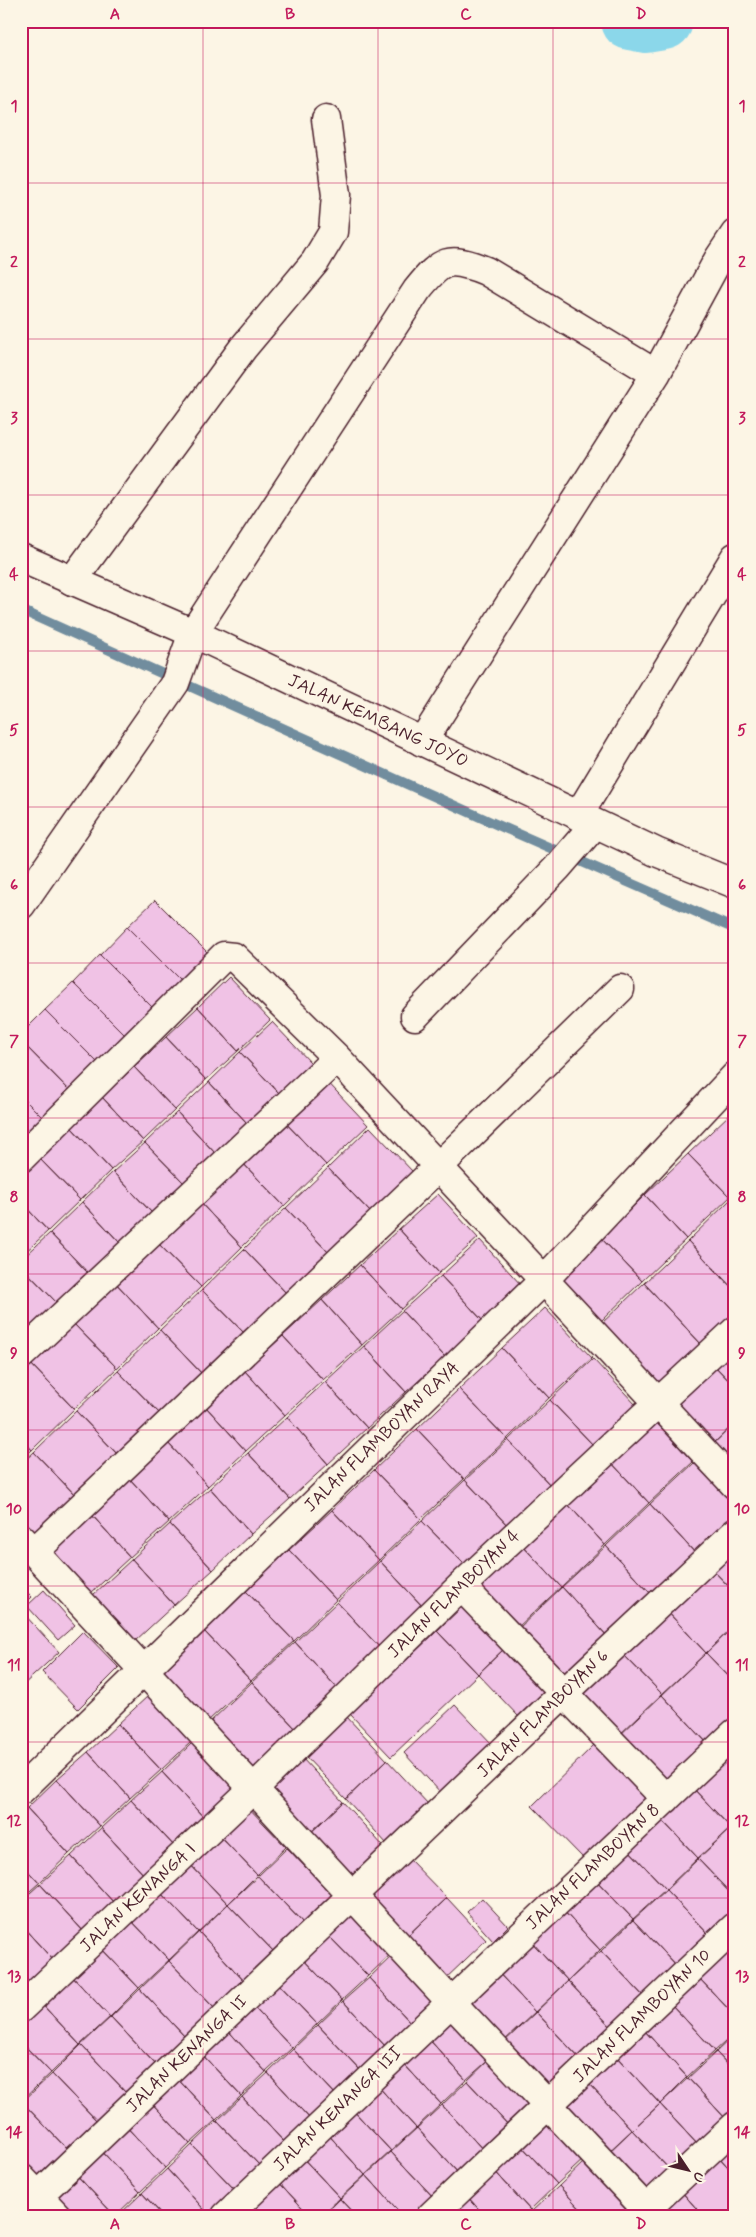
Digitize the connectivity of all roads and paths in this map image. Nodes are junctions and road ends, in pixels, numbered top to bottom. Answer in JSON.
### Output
{"nodes":[{"id":1,"x":326,"y":119,"type":"dead end"},
{"id":2,"x":735,"y":234,"type":"edge"},
{"id":3,"x":656,"y":374,"type":"junction"},
{"id":4,"x":735,"y":557,"type":"edge"},
{"id":5,"x":21,"y":558,"type":"edge"},
{"id":6,"x":72,"y":581,"type":"junction"},
{"id":7,"x":192,"y":633,"type":"junction"},
{"id":8,"x":422,"y":742,"type":"junction"},
{"id":9,"x":587,"y":820,"type":"junction"},
{"id":10,"x":735,"y":884,"type":"edge"},
{"id":11,"x":21,"y":905,"type":"edge"},
{"id":12,"x":620,"y":989,"type":"dead end"},
{"id":13,"x":415,"y":1016,"type":"dead end"},
{"id":14,"x":337,"y":1058,"type":"junction"},
{"id":15,"x":735,"y":1076,"type":"edge"},
{"id":16,"x":21,"y":1158,"type":"edge"},
{"id":17,"x":438,"y":1167,"type":"junction"},
{"id":18,"x":543,"y":1281,"type":"junction"},
{"id":19,"x":735,"y":1331,"type":"edge"},
{"id":20,"x":21,"y":1355,"type":"edge"},
{"id":21,"x":658,"y":1403,"type":"junction"},
{"id":22,"x":735,"y":1486,"type":"edge"},
{"id":23,"x":735,"y":1533,"type":"edge"},
{"id":24,"x":28,"y":1545,"type":"edge"},
{"id":25,"x":461,"y":1586,"type":"junction"},
{"id":26,"x":144,"y":1670,"type":"junction"},
{"id":27,"x":564,"y":1692,"type":"junction"},
{"id":28,"x":735,"y":1733,"type":"edge"},
{"id":29,"x":254,"y":1788,"type":"junction"},
{"id":30,"x":21,"y":1790,"type":"edge"},
{"id":31,"x":666,"y":1798,"type":"junction"},
{"id":32,"x":353,"y":1896,"type":"junction"},
{"id":33,"x":735,"y":1927,"type":"edge"},
{"id":34,"x":451,"y":2002,"type":"junction"},
{"id":35,"x":21,"y":2008,"type":"edge"},
{"id":36,"x":549,"y":2104,"type":"junction"},
{"id":37,"x":735,"y":2126,"type":"edge"},
{"id":38,"x":27,"y":2195,"type":"edge"},
{"id":39,"x":643,"y":2212,"type":"edge"},
{"id":40,"x":57,"y":2216,"type":"edge"},
{"id":41,"x":226,"y":2216,"type":"edge"},
{"id":42,"x":431,"y":2216,"type":"edge"}],
"edges":[{"from":1,"to":6,"type":"street"},
{"from":2,"to":3,"type":"street"},
{"from":3,"to":7,"type":"street"},
{"from":3,"to":8,"type":"street"},
{"from":4,"to":9,"type":"street"},
{"from":5,"to":6,"type":"street","name":"JALAN KEMBANG JOYO"},
{"from":6,"to":7,"type":"street","name":"JALAN KEMBANG JOYO"},
{"from":7,"to":8,"type":"street","name":"JALAN KEMBANG JOYO"},
{"from":7,"to":11,"type":"street"},
{"from":8,"to":9,"type":"street","name":"JALAN KEMBANG JOYO"},
{"from":9,"to":10,"type":"street","name":"JALAN KEMBANG JOYO"},
{"from":9,"to":13,"type":"street"},
{"from":12,"to":17,"type":"street"},
{"from":14,"to":16,"type":"street"},
{"from":14,"to":17,"type":"street"},
{"from":14,"to":20,"type":"street"},
{"from":15,"to":18,"type":"street","name":"JALAN FLAMBOYAN RAYA"},
{"from":17,"to":18,"type":"street"},
{"from":17,"to":24,"type":"street"},
{"from":18,"to":21,"type":"street"},
{"from":18,"to":26,"type":"street","name":"JALAN FLAMBOYAN RAYA"},
{"from":19,"to":21,"type":"street","name":"JALAN FLAMBOYAN 4"},
{"from":21,"to":22,"type":"street"},
{"from":21,"to":25,"type":"street","name":"JALAN FLAMBOYAN 4"},
{"from":23,"to":27,"type":"street","name":"JALAN FLAMBOYAN 6"},
{"from":24,"to":26,"type":"street"},
{"from":25,"to":27,"type":"street"},
{"from":25,"to":29,"type":"street","name":"JALAN FLAMBOYAN 4"},
{"from":26,"to":29,"type":"street"},
{"from":26,"to":30,"type":"street","name":"JALAN FLAMBOYAN RAYA"},
{"from":27,"to":31,"type":"street"},
{"from":27,"to":32,"type":"street","name":"JALAN FLAMBOYAN 6"},
{"from":28,"to":31,"type":"street","name":"JALAN FLAMBOYAN 8"},
{"from":29,"to":32,"type":"street"},
{"from":29,"to":35,"type":"street","name":"JALAN KENANGA I"},
{"from":31,"to":34,"type":"street","name":"JALAN FLAMBOYAN 8"},
{"from":32,"to":34,"type":"street"},
{"from":32,"to":38,"type":"street","name":"JALAN KENANGA II"},
{"from":33,"to":36,"type":"street","name":"JALAN FLAMBOYAN 10"},
{"from":34,"to":36,"type":"street"},
{"from":34,"to":41,"type":"street","name":"JALAN KENANGA III"},
{"from":36,"to":39,"type":"street"},
{"from":36,"to":42,"type":"street","name":"JALAN FLAMBOYAN 10"},
{"from":37,"to":39,"type":"street"},
{"from":38,"to":40,"type":"street"}]}
